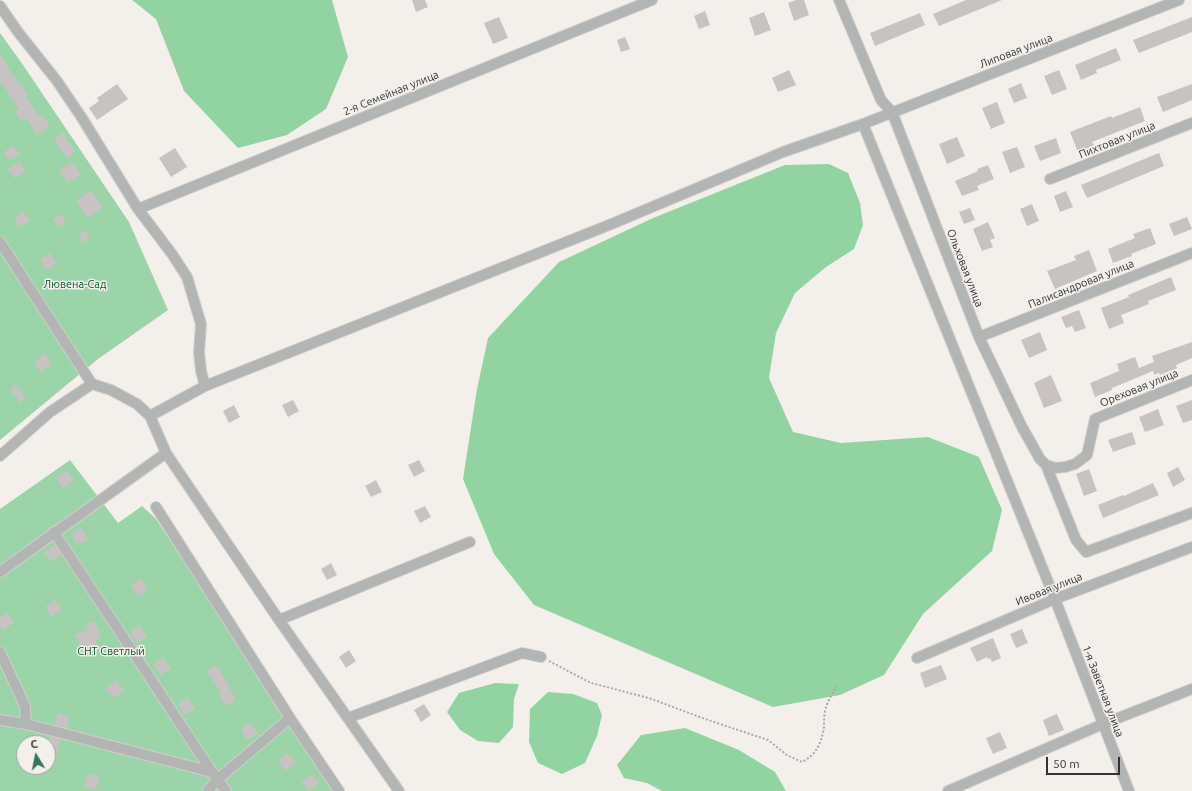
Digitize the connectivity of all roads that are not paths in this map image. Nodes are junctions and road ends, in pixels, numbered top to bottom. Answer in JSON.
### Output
{"nodes":[{"id":1,"x":652,"y":0,"type":"edge"},
{"id":2,"x":839,"y":0,"type":"edge"},
{"id":3,"x":1179,"y":0,"type":"edge"},
{"id":4,"x":0,"y":6,"type":"edge"},
{"id":5,"x":0,"y":23,"type":"edge"},
{"id":6,"x":14,"y":26,"type":"junction"},
{"id":7,"x":892,"y":112,"type":"junction"},
{"id":8,"x":1192,"y":123,"type":"edge"},
{"id":9,"x":863,"y":124,"type":"junction"},
{"id":10,"x":1050,"y":179,"type":"dead end"},
{"id":11,"x":138,"y":209,"type":"junction"},
{"id":12,"x":0,"y":242,"type":"edge"},
{"id":13,"x":1192,"y":253,"type":"edge"},
{"id":14,"x":979,"y":337,"type":"junction"},
{"id":15,"x":1192,"y":380,"type":"edge"},
{"id":16,"x":92,"y":384,"type":"junction"},
{"id":17,"x":205,"y":386,"type":"junction"},
{"id":18,"x":150,"y":416,"type":"junction"},
{"id":19,"x":166,"y":453,"type":"junction"},
{"id":20,"x":0,"y":456,"type":"edge"},
{"id":21,"x":1046,"y":465,"type":"junction"},
{"id":22,"x":156,"y":507,"type":"dead end"},
{"id":23,"x":1192,"y":513,"type":"edge"},
{"id":24,"x":54,"y":532,"type":"junction"},
{"id":25,"x":470,"y":542,"type":"dead end"},
{"id":26,"x":1192,"y":547,"type":"edge"},
{"id":27,"x":0,"y":572,"type":"edge"},
{"id":28,"x":1056,"y":599,"type":"junction"},
{"id":29,"x":279,"y":620,"type":"junction"},
{"id":30,"x":0,"y":652,"type":"edge"},
{"id":31,"x":541,"y":657,"type":"road end"},
{"id":32,"x":917,"y":658,"type":"dead end"},
{"id":33,"x":1192,"y":689,"type":"edge"},
{"id":34,"x":290,"y":718,"type":"junction"},
{"id":35,"x":348,"y":718,"type":"junction"},
{"id":36,"x":0,"y":720,"type":"edge"},
{"id":37,"x":26,"y":724,"type":"junction"},
{"id":38,"x":1103,"y":724,"type":"junction"},
{"id":39,"x":214,"y":776,"type":"junction"},
{"id":40,"x":208,"y":791,"type":"edge"},
{"id":41,"x":226,"y":791,"type":"edge"},
{"id":42,"x":339,"y":791,"type":"edge"},
{"id":43,"x":399,"y":791,"type":"edge"},
{"id":44,"x":948,"y":791,"type":"edge"},
{"id":45,"x":1129,"y":791,"type":"edge"}],
"edges":[{"from":1,"to":11,"type":"street","name":"2-я Семейная улица"},
{"from":2,"to":7,"type":"street","name":"Ольховая улица"},
{"from":3,"to":7,"type":"street","name":"Липовая улица"},
{"from":4,"to":6,"type":"street"},
{"from":5,"to":6,"type":"street"},
{"from":6,"to":11,"type":"street"},
{"from":7,"to":9,"type":"street","name":"Липовая улица"},
{"from":7,"to":14,"type":"street","name":"Ольховая улица"},
{"from":8,"to":10,"type":"street","name":"Пихтовая улица"},
{"from":9,"to":17,"type":"street","name":"Липовая улица"},
{"from":9,"to":28,"type":"street","name":"1-я Заветная улица"},
{"from":11,"to":17,"type":"street"},
{"from":12,"to":16,"type":"street"},
{"from":13,"to":14,"type":"street","name":"Палисандровая улица"},
{"from":14,"to":21,"type":"street","name":"Ольховая улица"},
{"from":15,"to":21,"type":"street","name":"Ореховая улица"},
{"from":16,"to":18,"type":"street"},
{"from":16,"to":20,"type":"street"},
{"from":17,"to":18,"type":"street","name":"Липовая улица"},
{"from":18,"to":19,"type":"street"},
{"from":19,"to":24,"type":"street"},
{"from":19,"to":29,"type":"street"},
{"from":21,"to":23,"type":"street","name":"Ольховая улица"},
{"from":22,"to":34,"type":"street"},
{"from":24,"to":27,"type":"street"},
{"from":24,"to":39,"type":"street"},
{"from":25,"to":29,"type":"street"},
{"from":26,"to":28,"type":"street","name":"Ивовая улица"},
{"from":28,"to":32,"type":"street","name":"Ивовая улица"},
{"from":28,"to":38,"type":"street","name":"1-я Заветная улица"},
{"from":29,"to":35,"type":"street"},
{"from":30,"to":37,"type":"street"},
{"from":31,"to":35,"type":"street"},
{"from":33,"to":38,"type":"street"},
{"from":34,"to":39,"type":"street"},
{"from":34,"to":42,"type":"street"},
{"from":35,"to":43,"type":"street"},
{"from":36,"to":37,"type":"street"},
{"from":37,"to":39,"type":"street"},
{"from":38,"to":44,"type":"street"},
{"from":38,"to":45,"type":"street","name":"1-я Заветная улица"},
{"from":39,"to":40,"type":"street"},
{"from":39,"to":41,"type":"street"}]}
